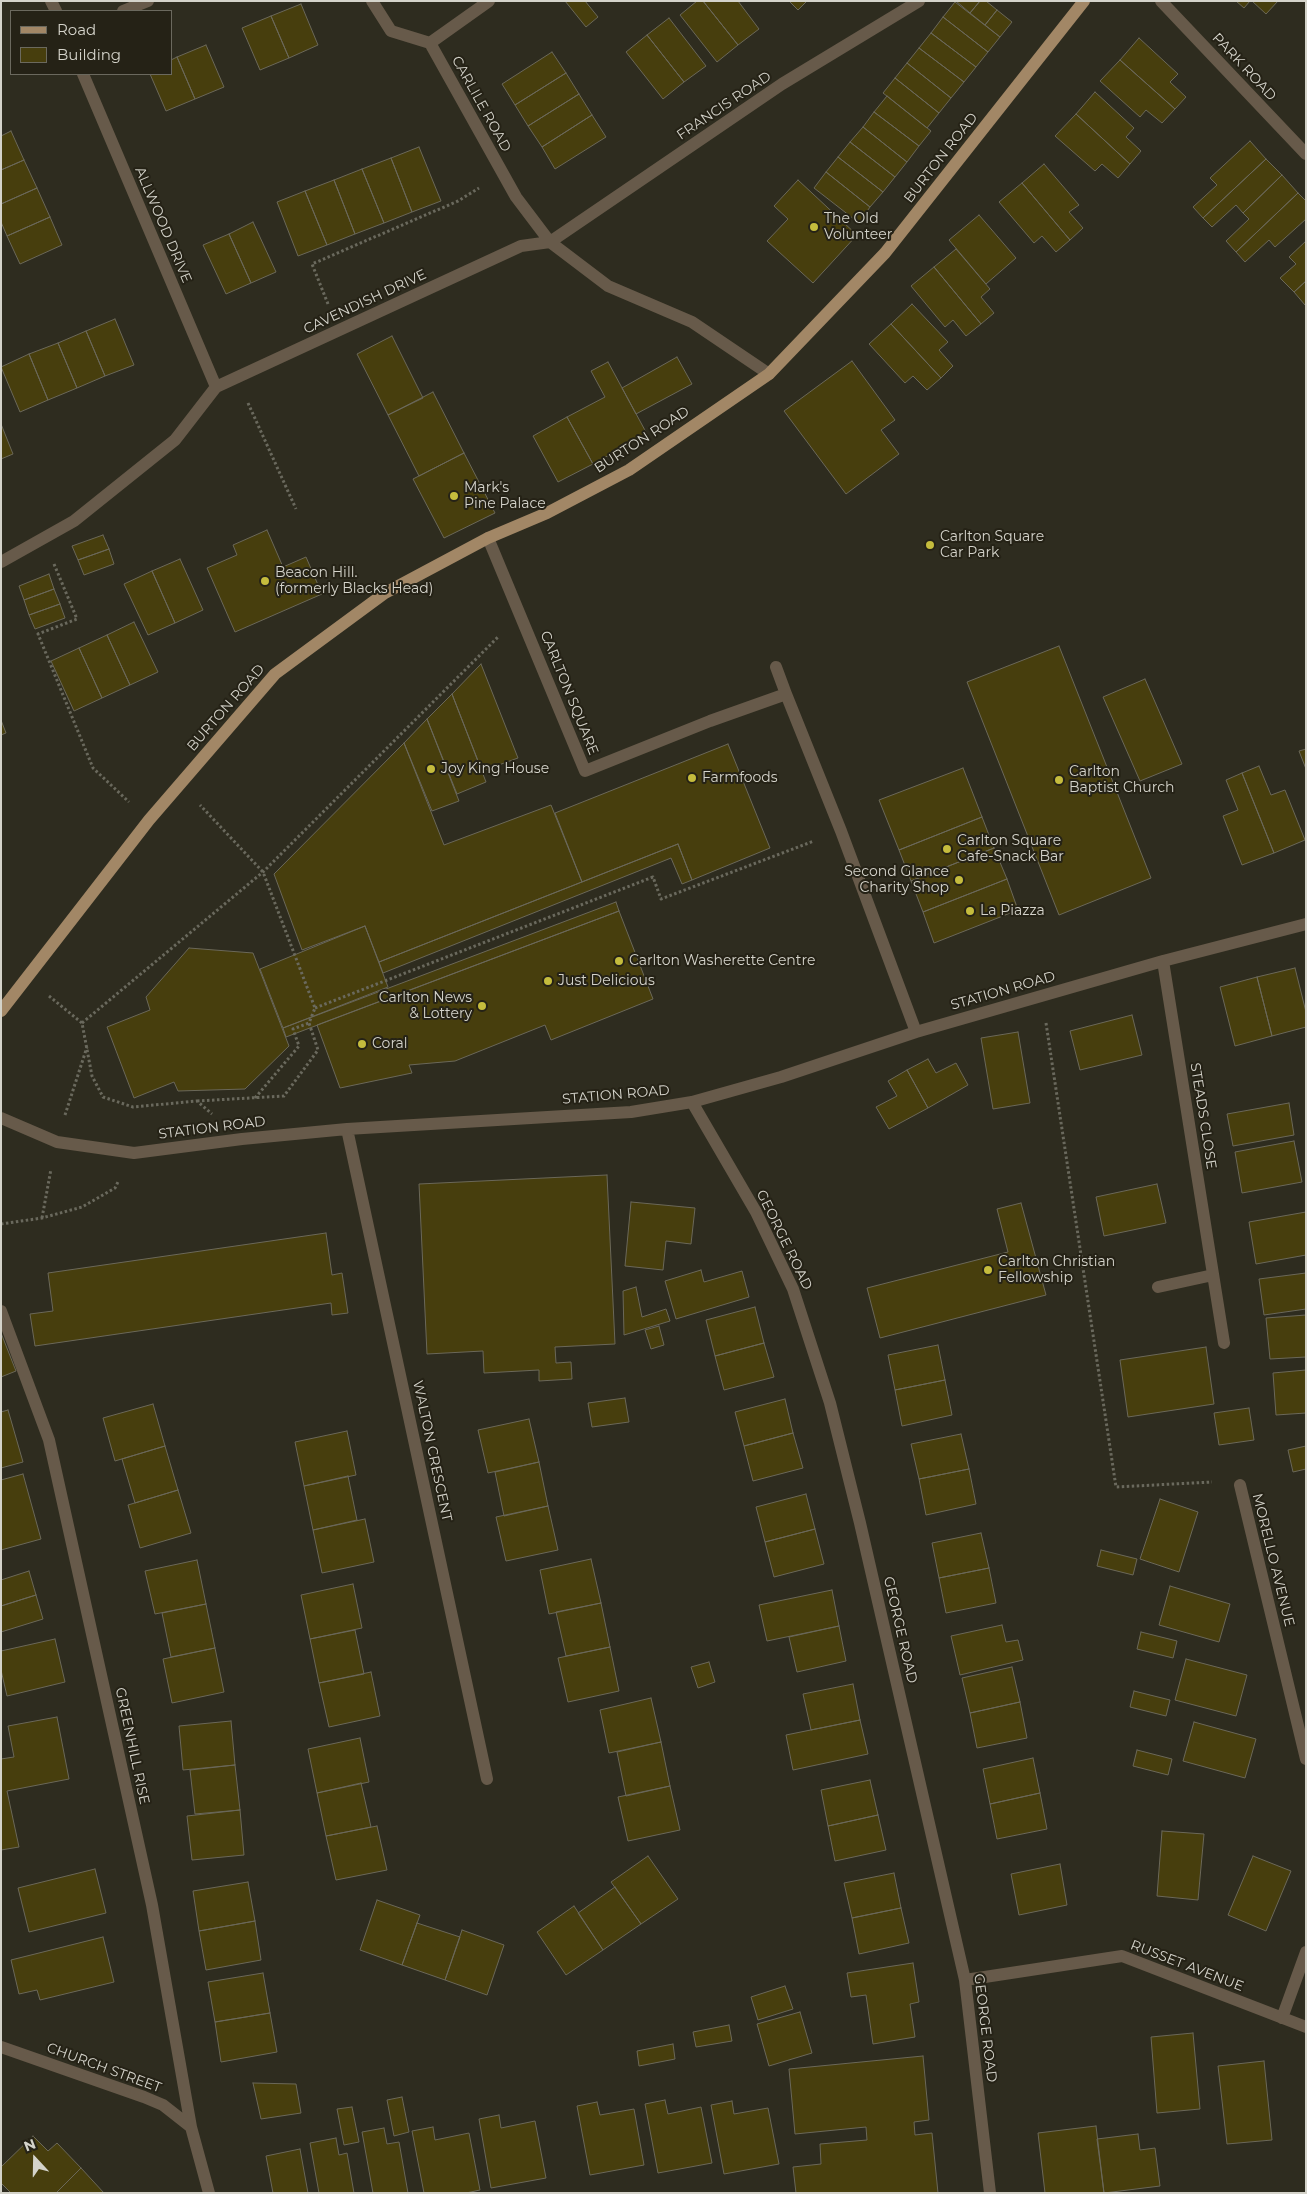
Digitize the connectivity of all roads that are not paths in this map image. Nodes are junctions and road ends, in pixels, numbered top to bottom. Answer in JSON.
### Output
{"nodes":[{"id":1,"x":148,"y":1,"type":"edge"},
{"id":2,"x":372,"y":1,"type":"edge"},
{"id":3,"x":489,"y":1,"type":"edge"},
{"id":4,"x":919,"y":1,"type":"edge"},
{"id":5,"x":1084,"y":1,"type":"edge"},
{"id":6,"x":1161,"y":1,"type":"edge"},
{"id":7,"x":125,"y":10,"type":"edge"},
{"id":8,"x":430,"y":43,"type":"junction"},
{"id":9,"x":83,"y":75,"type":"edge"},
{"id":10,"x":1306,"y":154,"type":"edge"},
{"id":11,"x":550,"y":242,"type":"junction"},
{"id":12,"x":769,"y":374,"type":"junction"},
{"id":13,"x":216,"y":387,"type":"junction"},
{"id":14,"x":488,"y":538,"type":"junction"},
{"id":15,"x":1,"y":562,"type":"edge"},
{"id":16,"x":776,"y":667,"type":"dead end"},
{"id":17,"x":786,"y":694,"type":"junction"},
{"id":18,"x":1306,"y":924,"type":"edge"},
{"id":19,"x":1163,"y":961,"type":"junction"},
{"id":20,"x":1,"y":1011,"type":"edge"},
{"id":21,"x":916,"y":1032,"type":"junction"},
{"id":22,"x":692,"y":1102,"type":"junction"},
{"id":23,"x":1,"y":1118,"type":"edge"},
{"id":24,"x":347,"y":1129,"type":"junction"},
{"id":25,"x":1213,"y":1275,"type":"junction"},
{"id":26,"x":1158,"y":1287,"type":"dead end"},
{"id":27,"x":1,"y":1311,"type":"edge"},
{"id":28,"x":1224,"y":1343,"type":"dead end"},
{"id":29,"x":1240,"y":1485,"type":"road end"},
{"id":30,"x":1306,"y":1759,"type":"edge"},
{"id":31,"x":487,"y":1779,"type":"dead end"},
{"id":32,"x":1306,"y":1952,"type":"edge"},
{"id":33,"x":965,"y":1980,"type":"junction"},
{"id":34,"x":1282,"y":2018,"type":"junction"},
{"id":35,"x":1306,"y":2027,"type":"edge"},
{"id":36,"x":1,"y":2047,"type":"edge"},
{"id":37,"x":191,"y":2126,"type":"junction"},
{"id":38,"x":209,"y":2193,"type":"edge"},
{"id":39,"x":990,"y":2193,"type":"edge"}],
"edges":[{"from":1,"to":7,"type":"street"},
{"from":2,"to":8,"type":"street"},
{"from":3,"to":8,"type":"street"},
{"from":4,"to":11,"type":"street","name":"FRANCIS ROAD"},
{"from":5,"to":12,"type":"main road","name":"BURTON ROAD"},
{"from":6,"to":10,"type":"street","name":"PARK ROAD"},
{"from":8,"to":11,"type":"street","name":"CARLILE ROAD"},
{"from":9,"to":13,"type":"street","name":"ALLWOOD DRIVE"},
{"from":11,"to":12,"type":"street"},
{"from":11,"to":13,"type":"street","name":"CAVENDISH DRIVE"},
{"from":12,"to":14,"type":"main road","name":"BURTON ROAD"},
{"from":13,"to":15,"type":"street","name":"CAVENDISH DRIVE"},
{"from":14,"to":17,"type":"street","name":"CARLTON SQUARE"},
{"from":14,"to":20,"type":"main road","name":"BURTON ROAD"},
{"from":16,"to":17,"type":"street"},
{"from":17,"to":21,"type":"street"},
{"from":18,"to":19,"type":"street","name":"STATION ROAD"},
{"from":19,"to":21,"type":"street","name":"STATION ROAD"},
{"from":19,"to":25,"type":"street","name":"STEADS CLOSE"},
{"from":21,"to":22,"type":"street","name":"STATION ROAD"},
{"from":22,"to":24,"type":"street","name":"STATION ROAD"},
{"from":22,"to":33,"type":"street","name":"GEORGE ROAD"},
{"from":23,"to":24,"type":"street","name":"STATION ROAD"},
{"from":24,"to":31,"type":"street","name":"WALTON CRESCENT"},
{"from":25,"to":26,"type":"street"},
{"from":25,"to":28,"type":"street","name":"STEADS CLOSE"},
{"from":27,"to":37,"type":"street","name":"GREENHILL RISE"},
{"from":29,"to":30,"type":"street","name":"MORELLO AVENUE"},
{"from":32,"to":34,"type":"street"},
{"from":33,"to":34,"type":"street","name":"RUSSET AVENUE"},
{"from":33,"to":39,"type":"street","name":"GEORGE ROAD"},
{"from":34,"to":35,"type":"street","name":"RUSSET AVENUE"},
{"from":36,"to":37,"type":"street","name":"CHURCH STREET"},
{"from":37,"to":38,"type":"street","name":"GREENHILL RISE"}]}
